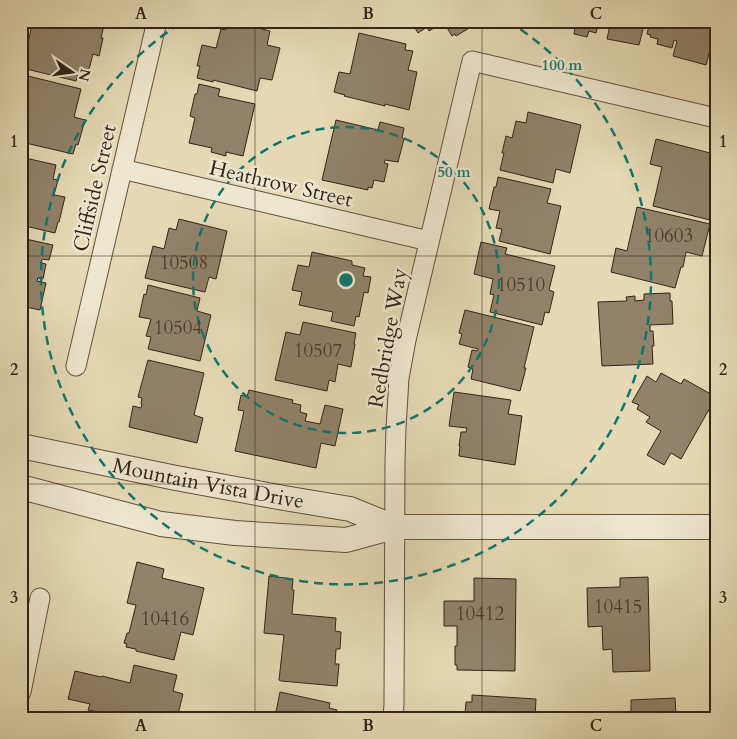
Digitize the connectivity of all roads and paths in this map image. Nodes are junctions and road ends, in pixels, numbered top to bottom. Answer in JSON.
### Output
{"nodes":[{"id":1,"x":157,"y":21,"type":"edge"},
{"id":2,"x":716,"y":118,"type":"edge"},
{"id":3,"x":122,"y":169,"type":"junction"},
{"id":4,"x":430,"y":242,"type":"junction"},
{"id":5,"x":76,"y":366,"type":"dead end"},
{"id":6,"x":21,"y":446,"type":"edge"},
{"id":7,"x":21,"y":487,"type":"edge"},
{"id":8,"x":394,"y":526,"type":"junction"},
{"id":9,"x":716,"y":527,"type":"edge"},
{"id":10,"x":40,"y":598,"type":"dead end"},
{"id":11,"x":21,"y":692,"type":"edge"},
{"id":12,"x":393,"y":718,"type":"edge"}],
"edges":[{"from":1,"to":3,"type":"street","name":"Cliffside Street"},
{"from":2,"to":4,"type":"street","name":"Redbridge Way"},
{"from":3,"to":4,"type":"street","name":"Heathrow Street"},
{"from":3,"to":5,"type":"street","name":"Cliffside Street"},
{"from":4,"to":8,"type":"street","name":"Redbridge Way"},
{"from":6,"to":8,"type":"street","name":"Mountain Vista Drive"},
{"from":7,"to":8,"type":"street","name":"Mountain Vista Drive"},
{"from":8,"to":9,"type":"street","name":"Mountain Vista Drive"},
{"from":8,"to":12,"type":"street","name":"Redbridge Way"},
{"from":10,"to":11,"type":"street"}]}
